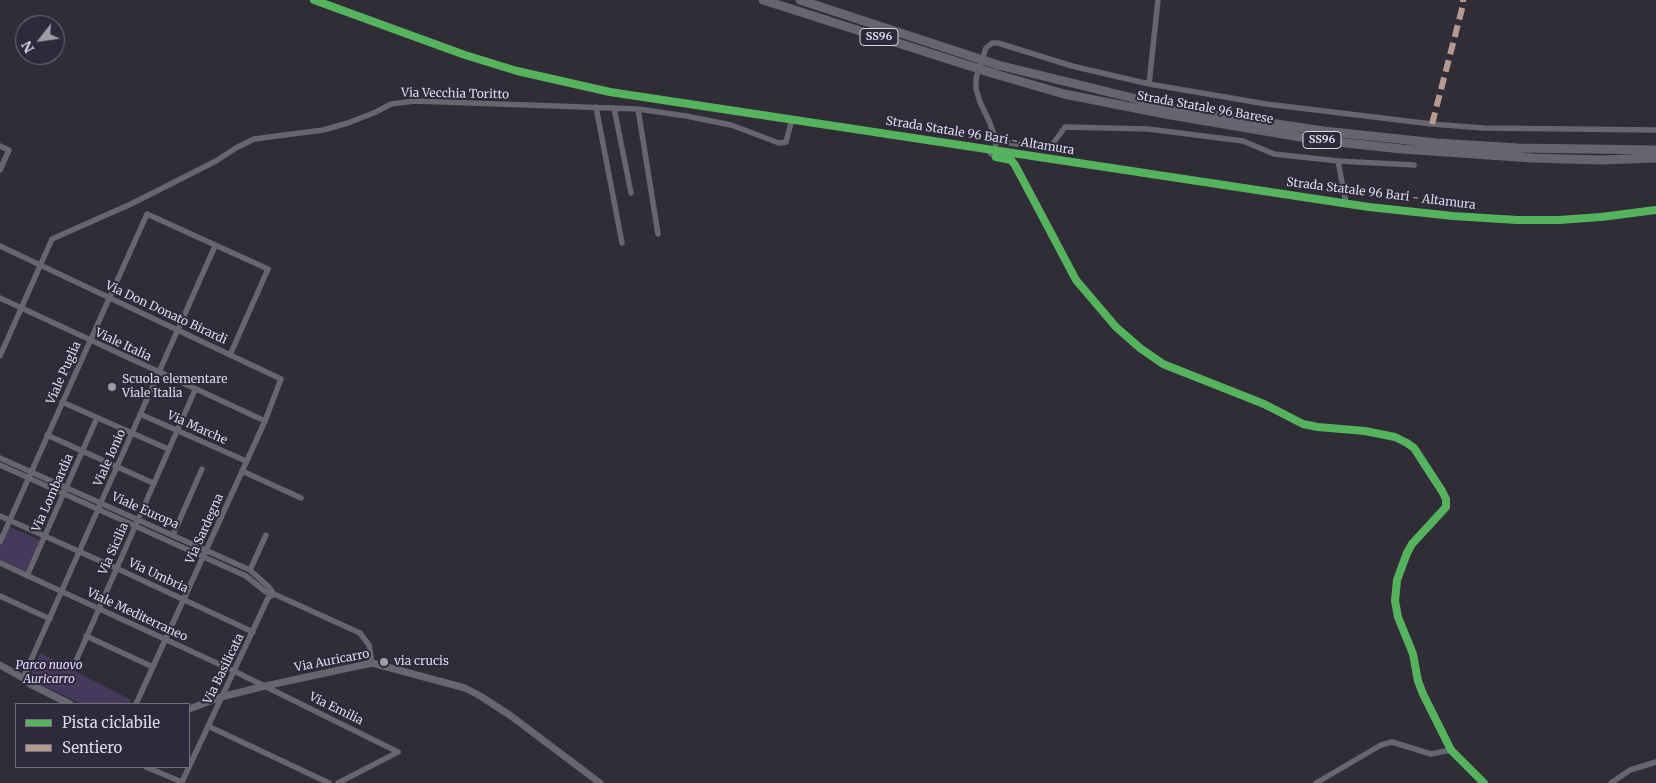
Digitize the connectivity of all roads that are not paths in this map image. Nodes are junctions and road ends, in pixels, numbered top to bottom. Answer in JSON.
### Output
{"nodes":[{"id":1,"x":314,"y":0,"type":"edge"},
{"id":2,"x":763,"y":0,"type":"edge"},
{"id":3,"x":800,"y":0,"type":"edge"},
{"id":4,"x":1158,"y":0,"type":"edge"},
{"id":5,"x":1149,"y":84,"type":"junction"},
{"id":6,"x":596,"y":107,"type":"junction"},
{"id":7,"x":614,"y":108,"type":"junction"},
{"id":8,"x":638,"y":109,"type":"junction"},
{"id":9,"x":792,"y":119,"type":"junction"},
{"id":10,"x":1656,"y":130,"type":"edge"},
{"id":11,"x":996,"y":141,"type":"junction"},
{"id":12,"x":0,"y":146,"type":"edge"},
{"id":13,"x":992,"y":149,"type":"junction"},
{"id":14,"x":1656,"y":150,"type":"edge"},
{"id":15,"x":1656,"y":158,"type":"edge"},
{"id":16,"x":1338,"y":160,"type":"junction"},
{"id":17,"x":1414,"y":165,"type":"dead end"},
{"id":18,"x":0,"y":170,"type":"edge"},
{"id":19,"x":631,"y":193,"type":"dead end"},
{"id":20,"x":1346,"y":203,"type":"junction"},
{"id":21,"x":1656,"y":210,"type":"edge"},
{"id":22,"x":658,"y":234,"type":"dead end"},
{"id":23,"x":622,"y":243,"type":"dead end"},
{"id":24,"x":0,"y":246,"type":"edge"},
{"id":25,"x":215,"y":246,"type":"junction"},
{"id":26,"x":41,"y":265,"type":"junction"},
{"id":27,"x":110,"y":297,"type":"junction"},
{"id":28,"x":0,"y":298,"type":"edge"},
{"id":29,"x":21,"y":308,"type":"junction"},
{"id":30,"x":177,"y":329,"type":"junction"},
{"id":31,"x":90,"y":341,"type":"junction"},
{"id":32,"x":230,"y":355,"type":"junction"},
{"id":33,"x":0,"y":356,"type":"edge"},
{"id":34,"x":158,"y":373,"type":"junction"},
{"id":35,"x":195,"y":390,"type":"junction"},
{"id":36,"x":62,"y":402,"type":"junction"},
{"id":37,"x":140,"y":414,"type":"junction"},
{"id":38,"x":97,"y":418,"type":"junction"},
{"id":39,"x":265,"y":421,"type":"junction"},
{"id":40,"x":177,"y":430,"type":"junction"},
{"id":41,"x":132,"y":433,"type":"junction"},
{"id":42,"x":47,"y":436,"type":"junction"},
{"id":43,"x":168,"y":449,"type":"junction"},
{"id":44,"x":82,"y":451,"type":"junction"},
{"id":45,"x":0,"y":458,"type":"edge"},
{"id":46,"x":246,"y":461,"type":"junction"},
{"id":47,"x":0,"y":465,"type":"edge"},
{"id":48,"x":116,"y":467,"type":"junction"},
{"id":49,"x":202,"y":469,"type":"dead end"},
{"id":50,"x":242,"y":471,"type":"junction"},
{"id":51,"x":30,"y":475,"type":"junction"},
{"id":52,"x":153,"y":484,"type":"junction"},
{"id":53,"x":67,"y":487,"type":"junction"},
{"id":54,"x":64,"y":494,"type":"junction"},
{"id":55,"x":301,"y":498,"type":"dead end"},
{"id":56,"x":101,"y":502,"type":"junction"},
{"id":57,"x":98,"y":510,"type":"junction"},
{"id":58,"x":0,"y":516,"type":"edge"},
{"id":59,"x":138,"y":519,"type":"junction"},
{"id":60,"x":10,"y":520,"type":"junction"},
{"id":61,"x":134,"y":527,"type":"junction"},
{"id":62,"x":173,"y":535,"type":"junction"},
{"id":63,"x":266,"y":535,"type":"dead end"},
{"id":64,"x":45,"y":536,"type":"junction"},
{"id":65,"x":0,"y":542,"type":"edge"},
{"id":66,"x":207,"y":550,"type":"junction"},
{"id":67,"x":79,"y":551,"type":"junction"},
{"id":68,"x":203,"y":558,"type":"junction"},
{"id":69,"x":0,"y":563,"type":"edge"},
{"id":70,"x":116,"y":568,"type":"junction"},
{"id":71,"x":250,"y":570,"type":"junction"},
{"id":72,"x":27,"y":576,"type":"junction"},
{"id":73,"x":62,"y":592,"type":"junction"},
{"id":74,"x":274,"y":594,"type":"junction"},
{"id":75,"x":0,"y":596,"type":"edge"},
{"id":76,"x":184,"y":599,"type":"junction"},
{"id":77,"x":98,"y":608,"type":"junction"},
{"id":78,"x":50,"y":618,"type":"junction"},
{"id":79,"x":253,"y":632,"type":"junction"},
{"id":80,"x":86,"y":636,"type":"junction"},
{"id":81,"x":165,"y":640,"type":"junction"},
{"id":82,"x":76,"y":661,"type":"dead end"},
{"id":83,"x":372,"y":663,"type":"junction"},
{"id":84,"x":0,"y":665,"type":"edge"},
{"id":85,"x":153,"y":667,"type":"junction"},
{"id":86,"x":234,"y":671,"type":"junction"},
{"id":87,"x":23,"y":678,"type":"junction"},
{"id":88,"x":265,"y":686,"type":"junction"},
{"id":89,"x":221,"y":697,"type":"junction"},
{"id":90,"x":68,"y":703,"type":"edge"},
{"id":91,"x":136,"y":703,"type":"edge"},
{"id":92,"x":190,"y":709,"type":"edge"},
{"id":93,"x":208,"y":726,"type":"junction"},
{"id":94,"x":1451,"y":750,"type":"junction"},
{"id":95,"x":1656,"y":762,"type":"edge"},
{"id":96,"x":190,"y":765,"type":"edge"},
{"id":97,"x":148,"y":768,"type":"edge"},
{"id":98,"x":188,"y":768,"type":"edge"},
{"id":99,"x":182,"y":782,"type":"edge"},
{"id":100,"x":329,"y":783,"type":"edge"},
{"id":101,"x":338,"y":783,"type":"edge"},
{"id":102,"x":600,"y":783,"type":"edge"},
{"id":103,"x":1316,"y":783,"type":"edge"},
{"id":104,"x":1484,"y":783,"type":"edge"},
{"id":105,"x":1611,"y":783,"type":"edge"}],
"edges":[{"from":1,"to":9,"type":"street","name":"Strada Statale 96 Bari - Altamura"},
{"from":2,"to":15,"type":"highway","name":"Strada Statale 96 Barese","number":"SS96","bridge":true},
{"from":3,"to":14,"type":"highway","name":"Strada Statale 96 Barese","number":"SS96","bridge":true},
{"from":4,"to":5,"type":"street"},
{"from":5,"to":10,"type":"street"},
{"from":5,"to":11,"type":"street"},
{"from":6,"to":7,"type":"street","name":"Via Vecchia Toritto"},
{"from":6,"to":23,"type":"street"},
{"from":6,"to":26,"type":"street","name":"Via Vecchia Toritto"},
{"from":7,"to":8,"type":"street","name":"Via Vecchia Toritto"},
{"from":7,"to":19,"type":"street"},
{"from":8,"to":9,"type":"street","name":"Via Vecchia Toritto"},
{"from":8,"to":22,"type":"street"},
{"from":9,"to":13,"type":"street","name":"Strada Statale 96 Bari - Altamura"},
{"from":11,"to":13,"type":"street"},
{"from":11,"to":16,"type":"street"},
{"from":12,"to":18,"type":"street"},
{"from":13,"to":20,"type":"street","name":"Strada Statale 96 Bari - Altamura"},
{"from":13,"to":94,"type":"street"},
{"from":16,"to":17,"type":"street"},
{"from":16,"to":20,"type":"street"},
{"from":20,"to":21,"type":"street","name":"Strada Statale 96 Bari - Altamura"},
{"from":24,"to":26,"type":"street","name":"Via Don Donato Birardi"},
{"from":25,"to":27,"type":"street","name":"Viale Puglia"},
{"from":25,"to":30,"type":"street","name":"Viale Ionio"},
{"from":25,"to":32,"type":"street"},
{"from":26,"to":27,"type":"street","name":"Via Don Donato Birardi"},
{"from":26,"to":29,"type":"street","name":"Via Vecchia Toritto"},
{"from":27,"to":30,"type":"street","name":"Via Don Donato Birardi"},
{"from":27,"to":31,"type":"street","name":"Viale Puglia"},
{"from":28,"to":29,"type":"street","name":"Viale Italia"},
{"from":29,"to":31,"type":"street","name":"Viale Italia"},
{"from":29,"to":33,"type":"street","name":"Via Vecchia Toritto"},
{"from":30,"to":32,"type":"street","name":"Via Don Donato Birardi"},
{"from":30,"to":34,"type":"street","name":"Viale Ionio"},
{"from":31,"to":34,"type":"street","name":"Viale Italia"},
{"from":31,"to":36,"type":"street","name":"Viale Puglia"},
{"from":32,"to":39,"type":"street","name":"Via Don Donato Birardi"},
{"from":34,"to":35,"type":"street","name":"Viale Italia"},
{"from":34,"to":37,"type":"street","name":"Viale Ionio"},
{"from":35,"to":39,"type":"street","name":"Viale Italia"},
{"from":35,"to":40,"type":"street","name":"Via Sicilia"},
{"from":36,"to":38,"type":"street"},
{"from":36,"to":42,"type":"street","name":"Viale Puglia"},
{"from":37,"to":40,"type":"street","name":"Via Marche"},
{"from":37,"to":41,"type":"street","name":"Viale Ionio"},
{"from":38,"to":41,"type":"street"},
{"from":38,"to":44,"type":"street","name":"Via Lombardia"},
{"from":39,"to":46,"type":"street","name":"Via Sardegna"},
{"from":40,"to":43,"type":"street","name":"Via Sicilia"},
{"from":40,"to":46,"type":"street","name":"Via Marche"},
{"from":41,"to":43,"type":"street"},
{"from":41,"to":48,"type":"street","name":"Viale Ionio"},
{"from":42,"to":44,"type":"street"},
{"from":42,"to":51,"type":"street","name":"Viale Puglia"},
{"from":43,"to":52,"type":"street","name":"Via Sicilia"},
{"from":44,"to":48,"type":"street"},
{"from":44,"to":53,"type":"street","name":"Via Lombardia"},
{"from":45,"to":51,"type":"street","name":"Viale Europa"},
{"from":46,"to":50,"type":"street","name":"Via Sardegna"},
{"from":47,"to":51,"type":"street","name":"Viale Europa"},
{"from":48,"to":52,"type":"street"},
{"from":48,"to":56,"type":"street","name":"Viale Ionio"},
{"from":49,"to":62,"type":"street"},
{"from":50,"to":55,"type":"street"},
{"from":50,"to":66,"type":"street","name":"Via Sardegna"},
{"from":51,"to":53,"type":"street","name":"Viale Europa"},
{"from":51,"to":54,"type":"street","name":"Viale Europa"},
{"from":51,"to":60,"type":"street","name":"Viale Puglia"},
{"from":52,"to":59,"type":"street","name":"Via Sicilia"},
{"from":53,"to":54,"type":"street","name":"Via Lombardia"},
{"from":53,"to":56,"type":"street","name":"Viale Europa"},
{"from":54,"to":57,"type":"street","name":"Viale Europa"},
{"from":54,"to":64,"type":"street","name":"Via Lombardia"},
{"from":56,"to":57,"type":"street","name":"Viale Ionio"},
{"from":56,"to":59,"type":"street","name":"Viale Europa"},
{"from":57,"to":61,"type":"street","name":"Viale Europa"},
{"from":57,"to":67,"type":"street","name":"Viale Ionio"},
{"from":58,"to":60,"type":"street","name":"Via Umbria"},
{"from":59,"to":61,"type":"street","name":"Via Sicilia"},
{"from":59,"to":62,"type":"street","name":"Viale Europa"},
{"from":60,"to":64,"type":"street","name":"Via Umbria"},
{"from":60,"to":65,"type":"street","name":"Viale Puglia"},
{"from":61,"to":68,"type":"street","name":"Viale Europa"},
{"from":61,"to":70,"type":"street","name":"Via Sicilia"},
{"from":62,"to":66,"type":"street","name":"Viale Europa"},
{"from":63,"to":71,"type":"street"},
{"from":64,"to":67,"type":"street","name":"Via Umbria"},
{"from":64,"to":72,"type":"street","name":"Via Lombardia"},
{"from":66,"to":68,"type":"street","name":"Via Sardegna"},
{"from":66,"to":71,"type":"street","name":"Viale Europa"},
{"from":67,"to":70,"type":"street","name":"Via Umbria"},
{"from":67,"to":73,"type":"street","name":"Viale Ionio"},
{"from":68,"to":74,"type":"street","name":"Viale Europa"},
{"from":68,"to":76,"type":"street","name":"Via Sardegna"},
{"from":69,"to":72,"type":"street","name":"Viale Mediterraneo"},
{"from":70,"to":76,"type":"street","name":"Via Umbria"},
{"from":70,"to":77,"type":"street","name":"Via Sicilia"},
{"from":71,"to":74,"type":"street","name":"Viale Europa"},
{"from":72,"to":73,"type":"street","name":"Viale Mediterraneo"},
{"from":73,"to":77,"type":"street","name":"Viale Mediterraneo"},
{"from":73,"to":78,"type":"street","name":"Viale Ionio"},
{"from":74,"to":79,"type":"street","name":"Via Basilicata"},
{"from":74,"to":83,"type":"street","name":"Viale Europa"},
{"from":75,"to":78,"type":"street"},
{"from":76,"to":79,"type":"street","name":"Via Umbria"},
{"from":76,"to":81,"type":"street","name":"Via Sardegna"},
{"from":77,"to":80,"type":"street","name":"Via Sicilia"},
{"from":77,"to":81,"type":"street","name":"Viale Mediterraneo"},
{"from":78,"to":87,"type":"street","name":"Viale Ionio"},
{"from":79,"to":86,"type":"street","name":"Via Basilicata"},
{"from":80,"to":82,"type":"street","name":"Via Sicilia"},
{"from":80,"to":85,"type":"street"},
{"from":81,"to":85,"type":"street","name":"Via Sardegna"},
{"from":81,"to":86,"type":"street","name":"Viale Mediterraneo"},
{"from":83,"to":88,"type":"street","name":"Via Auricarro"},
{"from":83,"to":102,"type":"street","name":"Via Auricarro"},
{"from":84,"to":87,"type":"street"},
{"from":85,"to":91,"type":"street","name":"Via Sardegna"},
{"from":86,"to":88,"type":"street","name":"Viale Mediterraneo"},
{"from":86,"to":89,"type":"street","name":"Via Basilicata"},
{"from":87,"to":90,"type":"street"},
{"from":88,"to":89,"type":"street","name":"Via Auricarro"},
{"from":88,"to":101,"type":"street","name":"Via Emilia"},
{"from":89,"to":92,"type":"street","name":"Via Auricarro"},
{"from":89,"to":93,"type":"street","name":"Via Basilicata"},
{"from":93,"to":96,"type":"street","name":"Via Basilicata"},
{"from":93,"to":100,"type":"street"},
{"from":94,"to":103,"type":"street"},
{"from":94,"to":104,"type":"street"},
{"from":95,"to":105,"type":"street"},
{"from":97,"to":99,"type":"street"},
{"from":98,"to":99,"type":"street","name":"Via Basilicata"}]}
